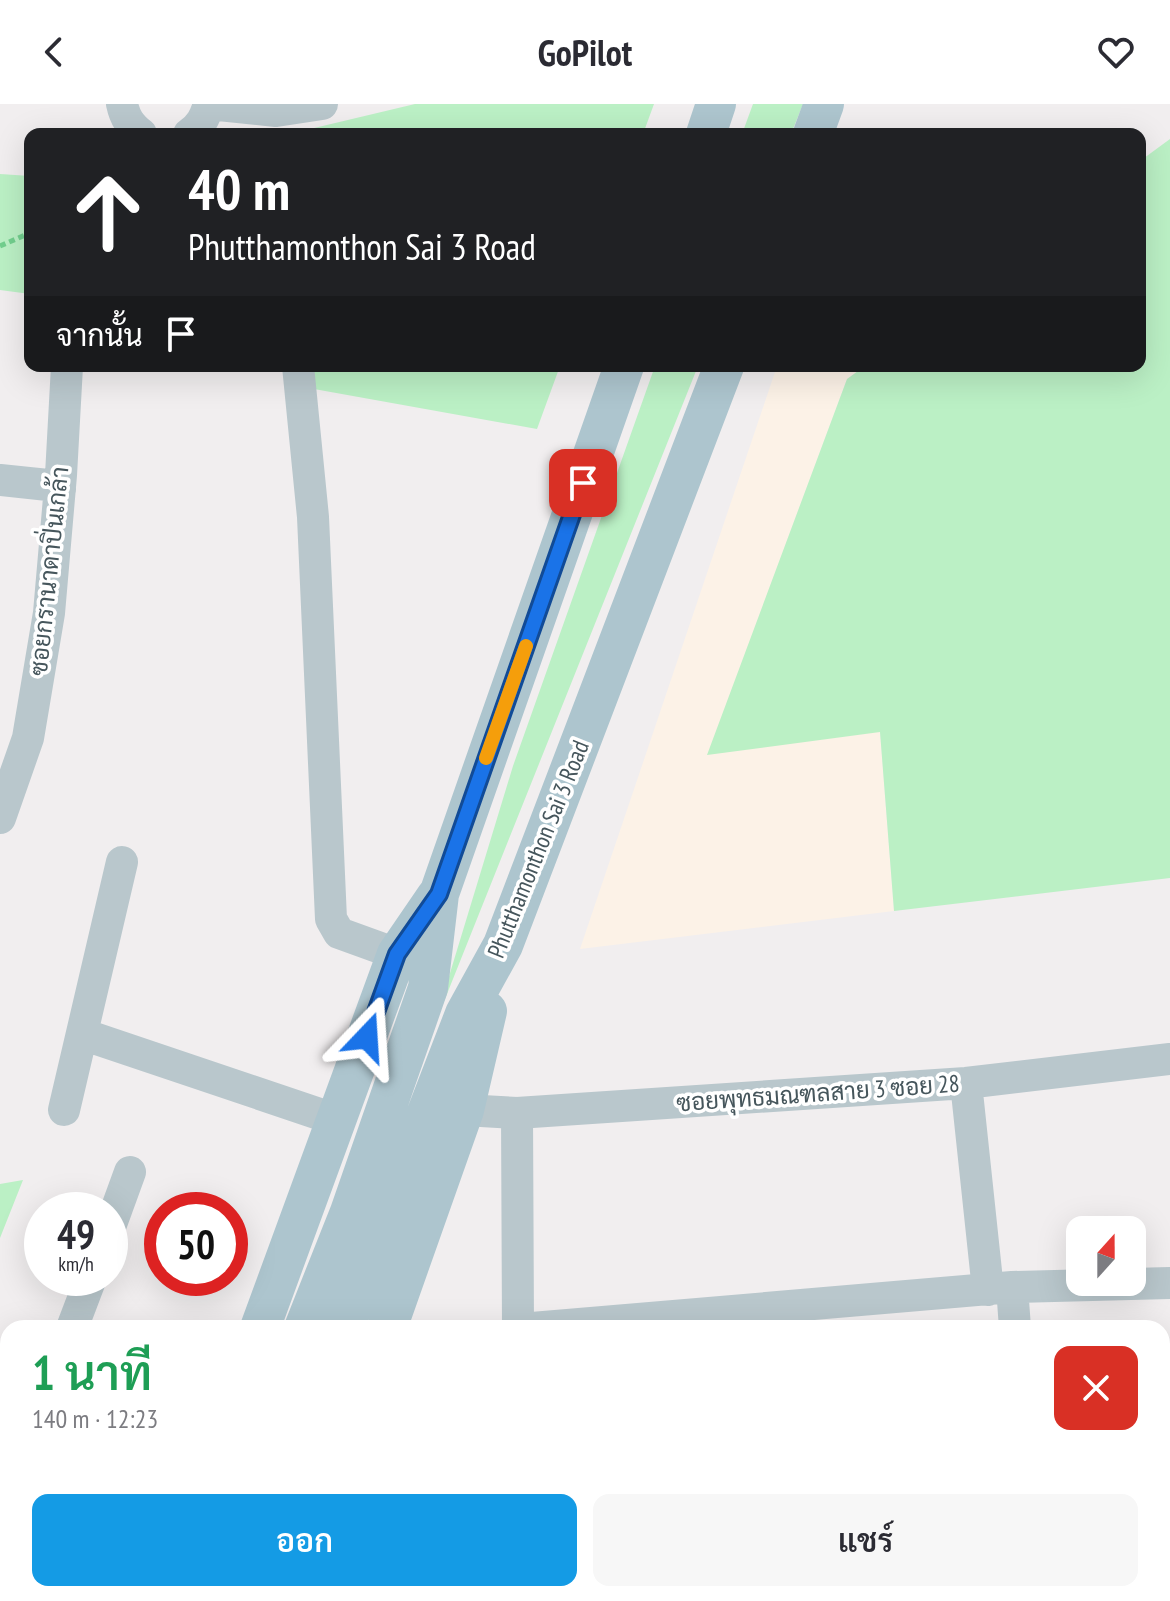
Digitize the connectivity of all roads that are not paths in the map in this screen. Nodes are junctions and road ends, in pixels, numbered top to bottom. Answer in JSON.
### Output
{"nodes":[{"id":1,"x":209,"y":104,"type":"edge"},
{"id":2,"x":716,"y":104,"type":"edge"},
{"id":3,"x":824,"y":104,"type":"edge"},
{"id":4,"x":311,"y":105,"type":"edge"},
{"id":5,"x":197,"y":128,"type":"edge"},
{"id":6,"x":708,"y":128,"type":"edge"},
{"id":7,"x":815,"y":128,"type":"edge"},
{"id":8,"x":67,"y":372,"type":"edge"},
{"id":9,"x":299,"y":372,"type":"edge"},
{"id":10,"x":622,"y":372,"type":"edge"},
{"id":11,"x":722,"y":372,"type":"edge"},
{"id":12,"x":0,"y":480,"type":"edge"},
{"id":13,"x":60,"y":489,"type":"junction"},
{"id":14,"x":0,"y":818,"type":"edge"},
{"id":15,"x":122,"y":862,"type":"dead end"},
{"id":16,"x":439,"y":894,"type":"junction"},
{"id":17,"x":503,"y":945,"type":"junction"},
{"id":18,"x":397,"y":954,"type":"junction"},
{"id":19,"x":82,"y":1034,"type":"junction"},
{"id":20,"x":1170,"y":1059,"type":"edge"},
{"id":21,"x":966,"y":1083,"type":"junction"},
{"id":22,"x":64,"y":1110,"type":"dead end"},
{"id":23,"x":464,"y":1110,"type":"junction"},
{"id":24,"x":517,"y":1113,"type":"junction"},
{"id":25,"x":337,"y":1120,"type":"junction"},
{"id":26,"x":130,"y":1172,"type":"dead end"},
{"id":27,"x":123,"y":1192,"type":"edge"},
{"id":28,"x":1170,"y":1283,"type":"edge"},
{"id":29,"x":1000,"y":1288,"type":"junction"},
{"id":30,"x":88,"y":1296,"type":"edge"},
{"id":31,"x":85,"y":1320,"type":"edge"},
{"id":32,"x":263,"y":1320,"type":"edge"},
{"id":33,"x":307,"y":1320,"type":"edge"},
{"id":34,"x":347,"y":1320,"type":"edge"},
{"id":35,"x":390,"y":1320,"type":"edge"},
{"id":36,"x":518,"y":1320,"type":"edge"},
{"id":37,"x":626,"y":1320,"type":"edge"},
{"id":38,"x":1012,"y":1320,"type":"edge"}],
"edges":[{"from":1,"to":4,"type":"street"},
{"from":1,"to":5,"type":"street"},
{"from":2,"to":6,"type":"main road"},
{"from":3,"to":7,"type":"main road"},
{"from":8,"to":13,"type":"street","name":"ซอยกรานาดาปิ่นเกล้า"},
{"from":9,"to":18,"type":"street"},
{"from":10,"to":16,"type":"main road"},
{"from":11,"to":17,"type":"main road","name":"Phutthamonthon Sai 3 Road"},
{"from":12,"to":13,"type":"street"},
{"from":13,"to":14,"type":"street","name":"ซอยกรานาดาปิ่นเกล้า"},
{"from":15,"to":19,"type":"street"},
{"from":16,"to":18,"type":"main road"},
{"from":16,"to":33,"type":"main road"},
{"from":17,"to":23,"type":"main road"},
{"from":17,"to":34,"type":"main road","name":"Phutthamonthon Sai 3 Road"},
{"from":18,"to":25,"type":"main road"},
{"from":19,"to":22,"type":"street"},
{"from":19,"to":25,"type":"street"},
{"from":20,"to":21,"type":"street","name":"ซอยพุทธมณฑลสาย 3 ซอย 28"},
{"from":21,"to":24,"type":"street","name":"ซอยพุทธมณฑลสาย 3 ซอย 28"},
{"from":21,"to":29,"type":"street"},
{"from":23,"to":24,"type":"street","name":"ซอยพุทธมณฑลสาย 3 ซอย 28"},
{"from":23,"to":35,"type":"main road"},
{"from":24,"to":36,"type":"street"},
{"from":25,"to":32,"type":"main road"},
{"from":26,"to":27,"type":"street"},
{"from":28,"to":29,"type":"street"},
{"from":29,"to":37,"type":"street"},
{"from":29,"to":38,"type":"street"},
{"from":30,"to":31,"type":"street"}]}
